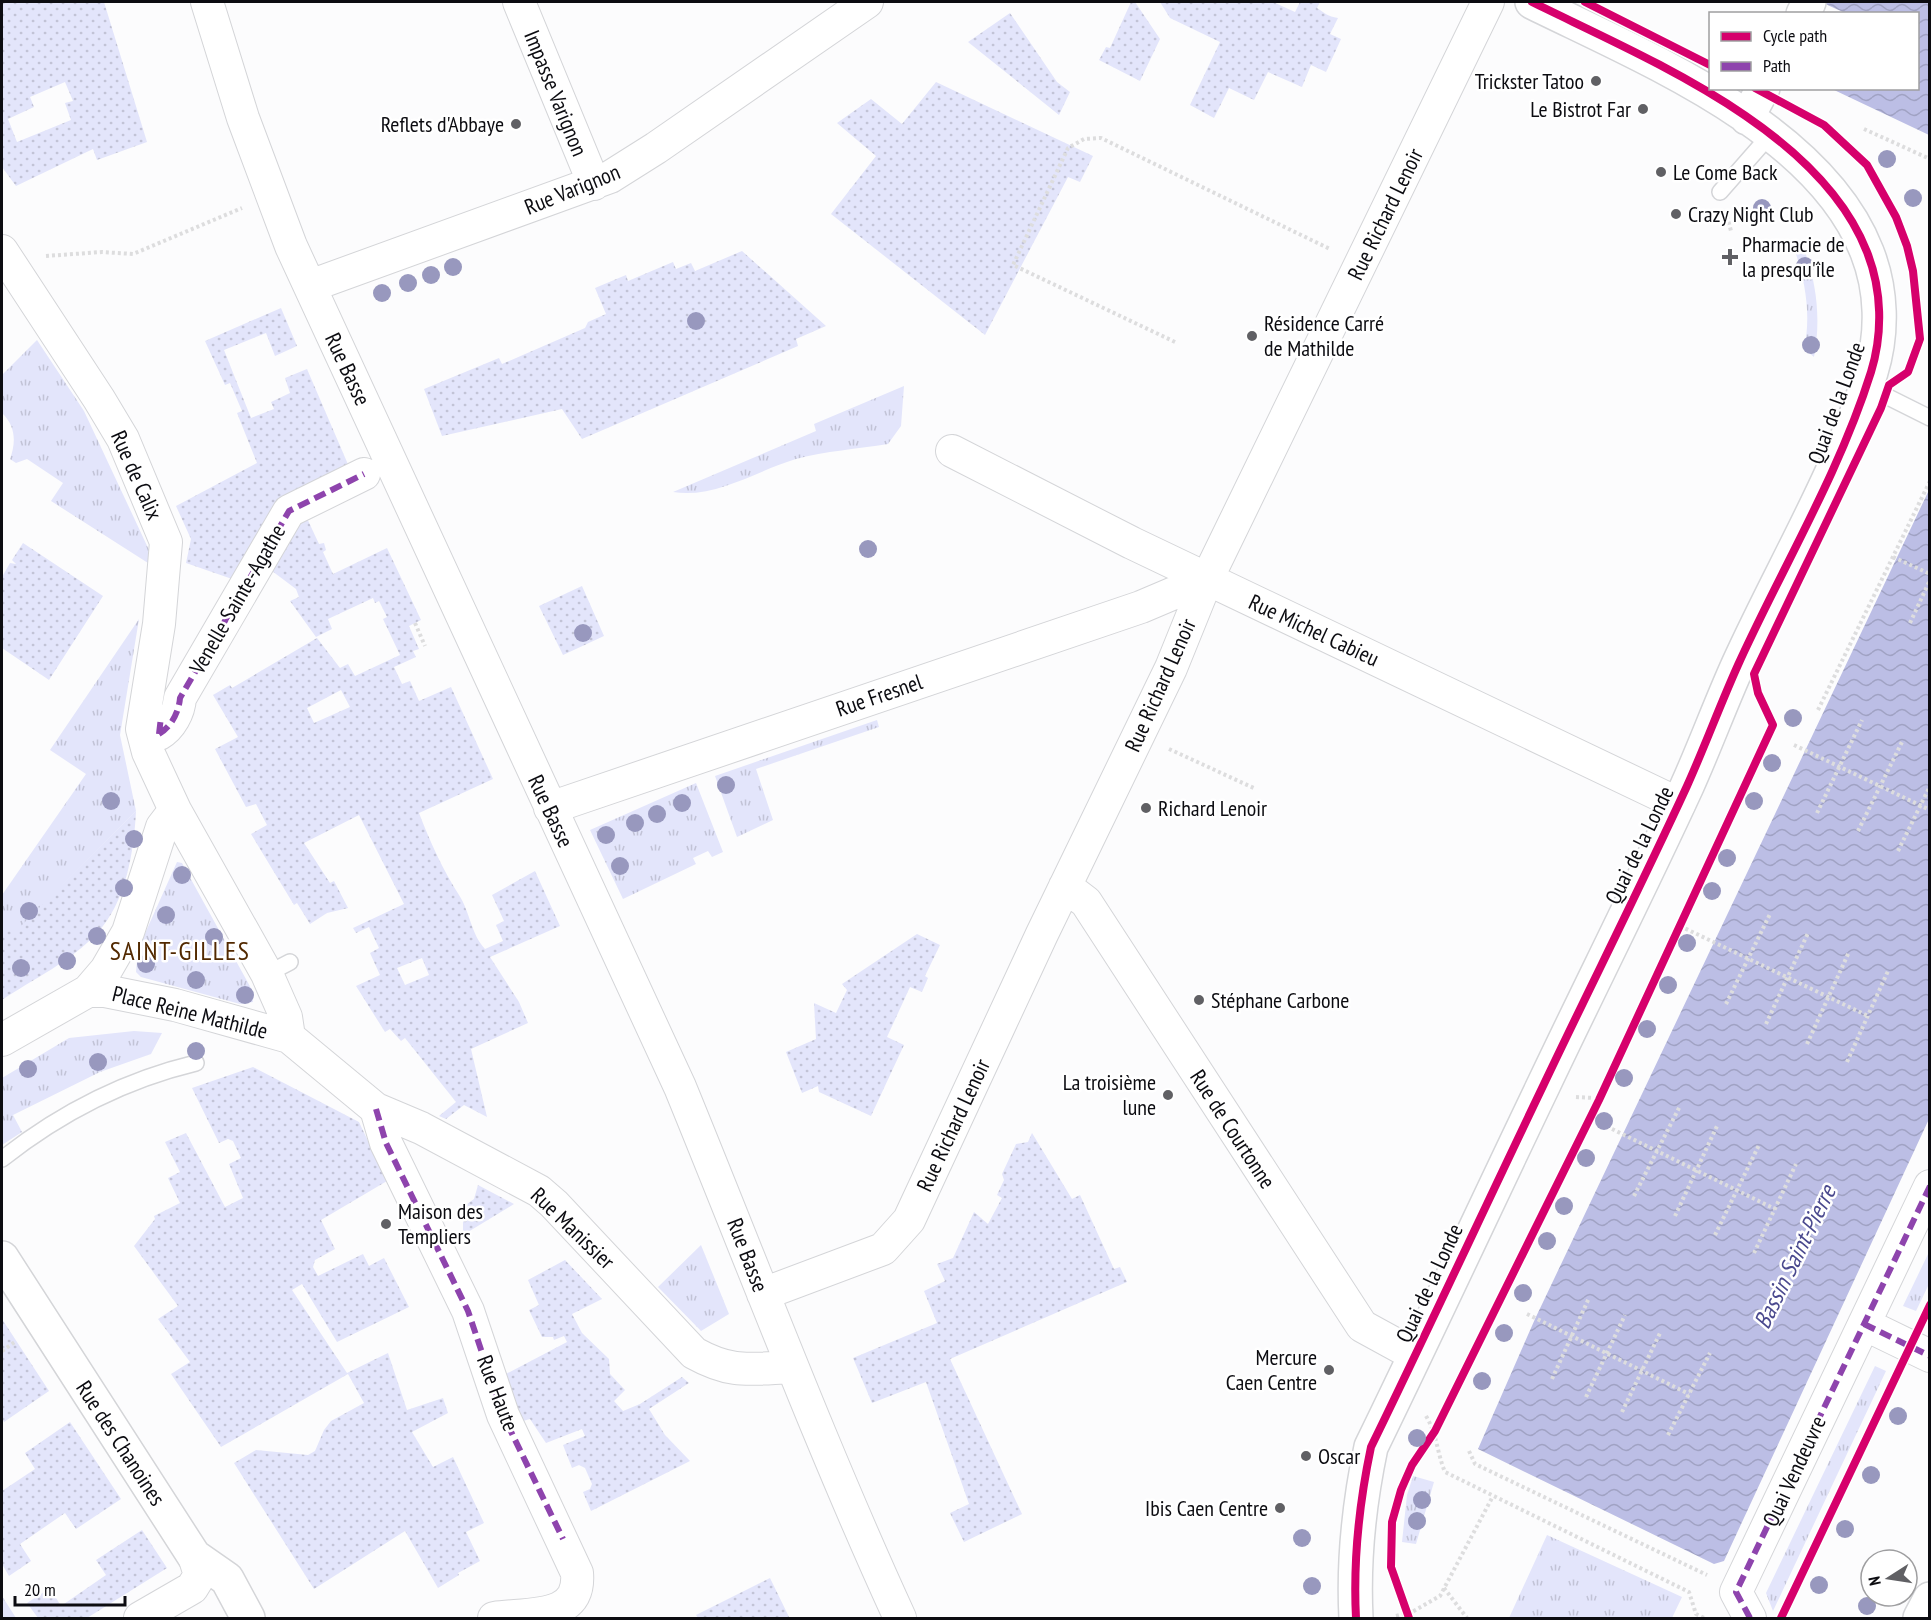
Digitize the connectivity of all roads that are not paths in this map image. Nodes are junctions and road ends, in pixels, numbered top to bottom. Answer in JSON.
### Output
{"nodes":[{"id":1,"x":207,"y":2,"type":"edge"},
{"id":2,"x":519,"y":2,"type":"edge"},
{"id":3,"x":864,"y":2,"type":"edge"},
{"id":4,"x":1488,"y":2,"type":"edge"},
{"id":5,"x":1532,"y":2,"type":"edge"},
{"id":6,"x":1763,"y":90,"type":"edge"},
{"id":7,"x":1759,"y":126,"type":"junction"},
{"id":8,"x":594,"y":184,"type":"junction"},
{"id":9,"x":1720,"y":192,"type":"dead end"},
{"id":10,"x":9,"y":260,"type":"edge"},
{"id":11,"x":310,"y":286,"type":"junction"},
{"id":12,"x":1866,"y":386,"type":"junction"},
{"id":13,"x":1929,"y":418,"type":"edge"},
{"id":14,"x":952,"y":451,"type":"dead end"},
{"id":15,"x":364,"y":474,"type":"dead end"},
{"id":16,"x":1207,"y":579,"type":"junction"},
{"id":17,"x":163,"y":712,"type":"junction"},
{"id":18,"x":1679,"y":804,"type":"junction"},
{"id":19,"x":549,"y":808,"type":"junction"},
{"id":20,"x":175,"y":810,"type":"junction"},
{"id":21,"x":1065,"y":886,"type":"junction"},
{"id":22,"x":88,"y":991,"type":"junction"},
{"id":23,"x":289,"y":1037,"type":"junction"},
{"id":24,"x":2,"y":1040,"type":"edge"},
{"id":25,"x":196,"y":1063,"type":"dead end"},
{"id":26,"x":376,"y":1109,"type":"junction"},
{"id":27,"x":2,"y":1159,"type":"edge"},
{"id":28,"x":1929,"y":1186,"type":"edge"},
{"id":29,"x":2,"y":1258,"type":"edge"},
{"id":30,"x":763,"y":1294,"type":"junction"},
{"id":31,"x":1864,"y":1324,"type":"junction"},
{"id":32,"x":1415,"y":1355,"type":"junction"},
{"id":33,"x":1929,"y":1356,"type":"edge"},
{"id":34,"x":791,"y":1367,"type":"junction"},
{"id":35,"x":194,"y":1556,"type":"junction"},
{"id":36,"x":1929,"y":1599,"type":"edge"},
{"id":37,"x":1743,"y":1605,"type":"edge"},
{"id":38,"x":141,"y":1618,"type":"edge"},
{"id":39,"x":248,"y":1618,"type":"edge"},
{"id":40,"x":494,"y":1618,"type":"edge"},
{"id":41,"x":900,"y":1618,"type":"edge"},
{"id":42,"x":1356,"y":1618,"type":"edge"},
{"id":43,"x":1920,"y":1618,"type":"edge"}],
"edges":[{"from":1,"to":11,"type":"street","name":"Rue Basse"},
{"from":2,"to":8,"type":"street","name":"Impasse Varignon"},
{"from":3,"to":8,"type":"street","name":"Rue Varignon"},
{"from":4,"to":16,"type":"street","name":"Rue Richard Lenoir"},
{"from":5,"to":7,"type":"street","name":"Quai de la Londe"},
{"from":6,"to":7,"type":"street"},
{"from":7,"to":9,"type":"lane"},
{"from":7,"to":12,"type":"street","name":"Quai de la Londe"},
{"from":8,"to":11,"type":"street","name":"Rue Varignon"},
{"from":10,"to":17,"type":"street","name":"Rue de Calix"},
{"from":11,"to":19,"type":"street","name":"Rue Basse"},
{"from":12,"to":13,"type":"lane"},
{"from":12,"to":18,"type":"street","name":"Quai de la Londe"},
{"from":14,"to":16,"type":"street","name":"Rue Michel Cabieu"},
{"from":15,"to":17,"type":"street","name":"Venelle Sainte-Agathe"},
{"from":16,"to":18,"type":"street","name":"Rue Michel Cabieu"},
{"from":16,"to":19,"type":"street","name":"Rue Fresnel"},
{"from":16,"to":21,"type":"street","name":"Rue Richard Lenoir"},
{"from":17,"to":20,"type":"street","name":"Place Reine Mathilde"},
{"from":18,"to":32,"type":"street","name":"Quai de la Londe"},
{"from":19,"to":30,"type":"street","name":"Rue Basse"},
{"from":20,"to":22,"type":"street","name":"Place Reine Mathilde"},
{"from":20,"to":23,"type":"street","name":"Place Reine Mathilde"},
{"from":21,"to":30,"type":"street","name":"Rue Richard Lenoir"},
{"from":21,"to":32,"type":"street","name":"Rue de Courtonne"},
{"from":22,"to":23,"type":"street","name":"Place Reine Mathilde"},
{"from":22,"to":24,"type":"street","name":"Place Reine Mathilde"},
{"from":23,"to":26,"type":"street","name":"Rue Manissier"},
{"from":25,"to":27,"type":"lane"},
{"from":26,"to":34,"type":"street","name":"Rue Manissier"},
{"from":26,"to":40,"type":"street","name":"Rue Haute"},
{"from":28,"to":31,"type":"street","name":"Quai Vendeuvre"},
{"from":29,"to":35,"type":"street","name":"Rue des Chanoines"},
{"from":30,"to":34,"type":"street","name":"Rue Basse"},
{"from":31,"to":33,"type":"street"},
{"from":31,"to":37,"type":"street","name":"Quai Vendeuvre"},
{"from":32,"to":42,"type":"street","name":"Quai de la Londe"},
{"from":34,"to":41,"type":"street","name":"Rue Basse"},
{"from":35,"to":38,"type":"street"},
{"from":35,"to":39,"type":"street","name":"Rue des Chanoines"},
{"from":36,"to":43,"type":"street"}]}
